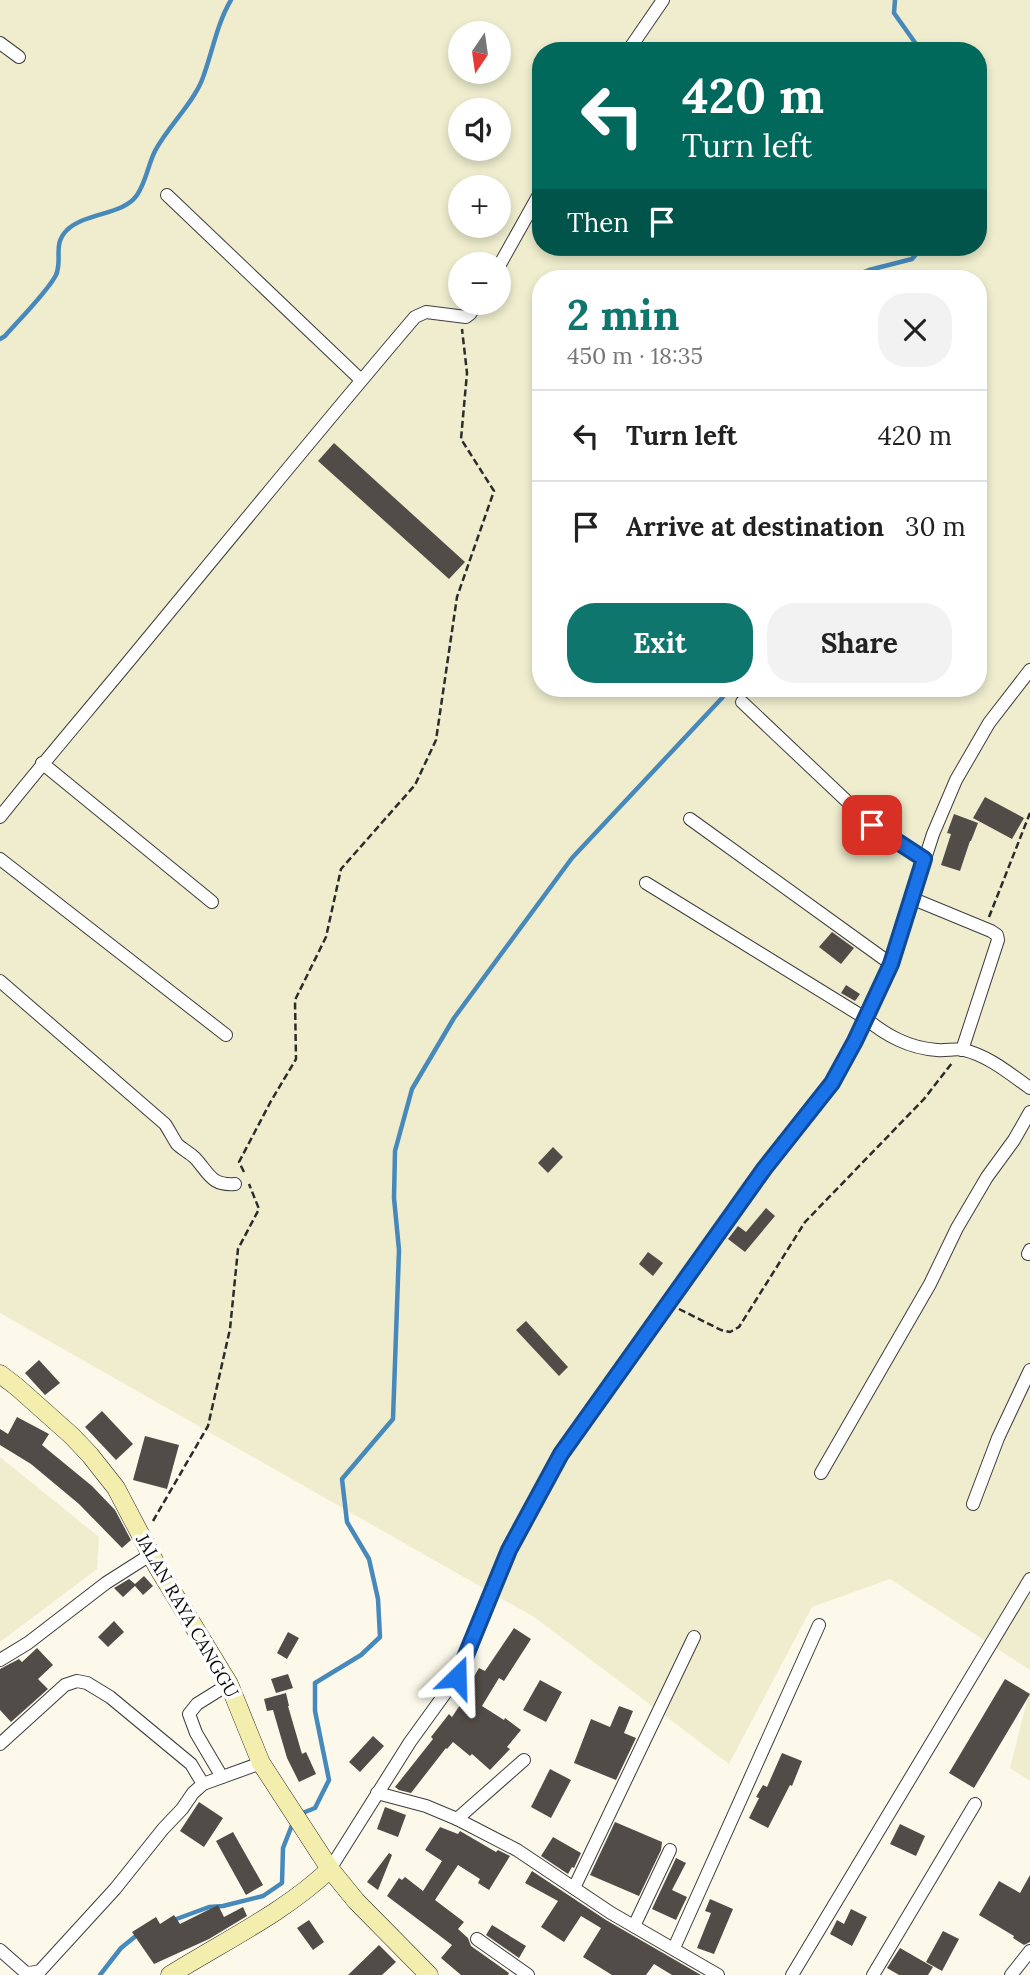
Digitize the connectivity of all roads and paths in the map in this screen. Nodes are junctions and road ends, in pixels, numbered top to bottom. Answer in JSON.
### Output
{"nodes":[{"id":1,"x":663,"y":0,"type":"edge"},
{"id":2,"x":634,"y":42,"type":"edge"},
{"id":3,"x":0,"y":43,"type":"edge"},
{"id":4,"x":19,"y":57,"type":"dead end"},
{"id":5,"x":167,"y":195,"type":"dead end"},
{"id":6,"x":532,"y":207,"type":"edge"},
{"id":7,"x":507,"y":252,"type":"edge"},
{"id":8,"x":467,"y":315,"type":"edge"},
{"id":9,"x":461,"y":317,"type":"junction"},
{"id":10,"x":361,"y":380,"type":"junction"},
{"id":11,"x":1030,"y":670,"type":"edge"},
{"id":12,"x":742,"y":702,"type":"dead end"},
{"id":13,"x":42,"y":764,"type":"junction"},
{"id":14,"x":1030,"y":813,"type":"edge"},
{"id":15,"x":0,"y":817,"type":"edge"},
{"id":16,"x":690,"y":819,"type":"dead end"},
{"id":17,"x":0,"y":859,"type":"edge"},
{"id":18,"x":924,"y":859,"type":"junction"},
{"id":19,"x":646,"y":883,"type":"dead end"},
{"id":20,"x":911,"y":898,"type":"junction"},
{"id":21,"x":212,"y":902,"type":"dead end"},
{"id":22,"x":985,"y":928,"type":"junction"},
{"id":23,"x":891,"y":964,"type":"junction"},
{"id":24,"x":0,"y":982,"type":"edge"},
{"id":25,"x":865,"y":1017,"type":"junction"},
{"id":26,"x":226,"y":1035,"type":"dead end"},
{"id":27,"x":962,"y":1050,"type":"junction"},
{"id":28,"x":1030,"y":1088,"type":"edge"},
{"id":29,"x":1030,"y":1112,"type":"edge"},
{"id":30,"x":235,"y":1184,"type":"dead end"},
{"id":31,"x":667,"y":1303,"type":"junction"},
{"id":32,"x":1030,"y":1370,"type":"edge"},
{"id":33,"x":0,"y":1374,"type":"edge"},
{"id":34,"x":821,"y":1473,"type":"dead end"},
{"id":35,"x":973,"y":1504,"type":"dead end"},
{"id":36,"x":142,"y":1539,"type":"junction"},
{"id":37,"x":150,"y":1555,"type":"junction"},
{"id":38,"x":1030,"y":1579,"type":"edge"},
{"id":39,"x":819,"y":1625,"type":"dead end"},
{"id":40,"x":694,"y":1637,"type":"dead end"},
{"id":41,"x":0,"y":1660,"type":"edge"},
{"id":42,"x":229,"y":1684,"type":"junction"},
{"id":43,"x":1,"y":1741,"type":"edge"},
{"id":44,"x":524,"y":1760,"type":"dead end"},
{"id":45,"x":261,"y":1763,"type":"junction"},
{"id":46,"x":222,"y":1777,"type":"junction"},
{"id":47,"x":203,"y":1784,"type":"junction"},
{"id":48,"x":377,"y":1793,"type":"junction"},
{"id":49,"x":975,"y":1804,"type":"dead end"},
{"id":50,"x":457,"y":1819,"type":"junction"},
{"id":51,"x":670,"y":1850,"type":"dead end"},
{"id":52,"x":330,"y":1869,"type":"junction"},
{"id":53,"x":574,"y":1888,"type":"junction"},
{"id":54,"x":634,"y":1926,"type":"junction"},
{"id":55,"x":477,"y":1939,"type":"dead end"},
{"id":56,"x":674,"y":1948,"type":"junction"},
{"id":57,"x":0,"y":1950,"type":"edge"},
{"id":58,"x":1030,"y":1951,"type":"edge"},
{"id":59,"x":170,"y":1975,"type":"edge"},
{"id":60,"x":429,"y":1975,"type":"edge"},
{"id":61,"x":528,"y":1975,"type":"edge"},
{"id":62,"x":718,"y":1975,"type":"edge"},
{"id":63,"x":792,"y":1975,"type":"edge"},
{"id":64,"x":873,"y":1975,"type":"edge"},
{"id":65,"x":1012,"y":1975,"type":"edge"}],
"edges":[{"from":1,"to":2,"type":"street"},
{"from":3,"to":4,"type":"street"},
{"from":5,"to":10,"type":"street"},
{"from":6,"to":7,"type":"street"},
{"from":8,"to":9,"type":"street"},
{"from":9,"to":10,"type":"street"},
{"from":9,"to":36,"type":"path"},
{"from":10,"to":13,"type":"street"},
{"from":11,"to":18,"type":"street"},
{"from":12,"to":18,"type":"street"},
{"from":13,"to":15,"type":"street"},
{"from":13,"to":21,"type":"street"},
{"from":14,"to":22,"type":"path"},
{"from":16,"to":23,"type":"street"},
{"from":17,"to":26,"type":"street"},
{"from":18,"to":20,"type":"street"},
{"from":19,"to":25,"type":"street"},
{"from":20,"to":22,"type":"street"},
{"from":20,"to":23,"type":"street"},
{"from":22,"to":27,"type":"street"},
{"from":23,"to":25,"type":"street"},
{"from":24,"to":30,"type":"street"},
{"from":25,"to":27,"type":"street"},
{"from":25,"to":31,"type":"street"},
{"from":27,"to":28,"type":"street"},
{"from":27,"to":31,"type":"path"},
{"from":29,"to":34,"type":"street"},
{"from":31,"to":48,"type":"street"},
{"from":32,"to":35,"type":"street"},
{"from":33,"to":36,"type":"main road","name":"JALAN RAYA CANGGU"},
{"from":36,"to":37,"type":"main road","name":"JALAN RAYA CANGGU"},
{"from":37,"to":41,"type":"street"},
{"from":37,"to":42,"type":"main road","name":"JALAN RAYA CANGGU"},
{"from":38,"to":63,"type":"street"},
{"from":39,"to":56,"type":"street"},
{"from":40,"to":53,"type":"street"},
{"from":42,"to":45,"type":"main road","name":"JALAN RAYA CANGGU"},
{"from":42,"to":46,"type":"street"},
{"from":43,"to":47,"type":"street"},
{"from":44,"to":50,"type":"street"},
{"from":45,"to":46,"type":"street"},
{"from":45,"to":52,"type":"main road","name":"JALAN RAYA CANGGU"},
{"from":46,"to":47,"type":"street"},
{"from":47,"to":57,"type":"street"},
{"from":48,"to":50,"type":"street"},
{"from":48,"to":52,"type":"street"},
{"from":49,"to":64,"type":"street"},
{"from":50,"to":53,"type":"street"},
{"from":51,"to":54,"type":"street"},
{"from":52,"to":59,"type":"main road"},
{"from":52,"to":60,"type":"main road","name":"JALAN RAYA CANGGU"},
{"from":53,"to":54,"type":"street"},
{"from":54,"to":56,"type":"street"},
{"from":55,"to":61,"type":"street"},
{"from":56,"to":62,"type":"street"},
{"from":58,"to":65,"type":"street"}]}
